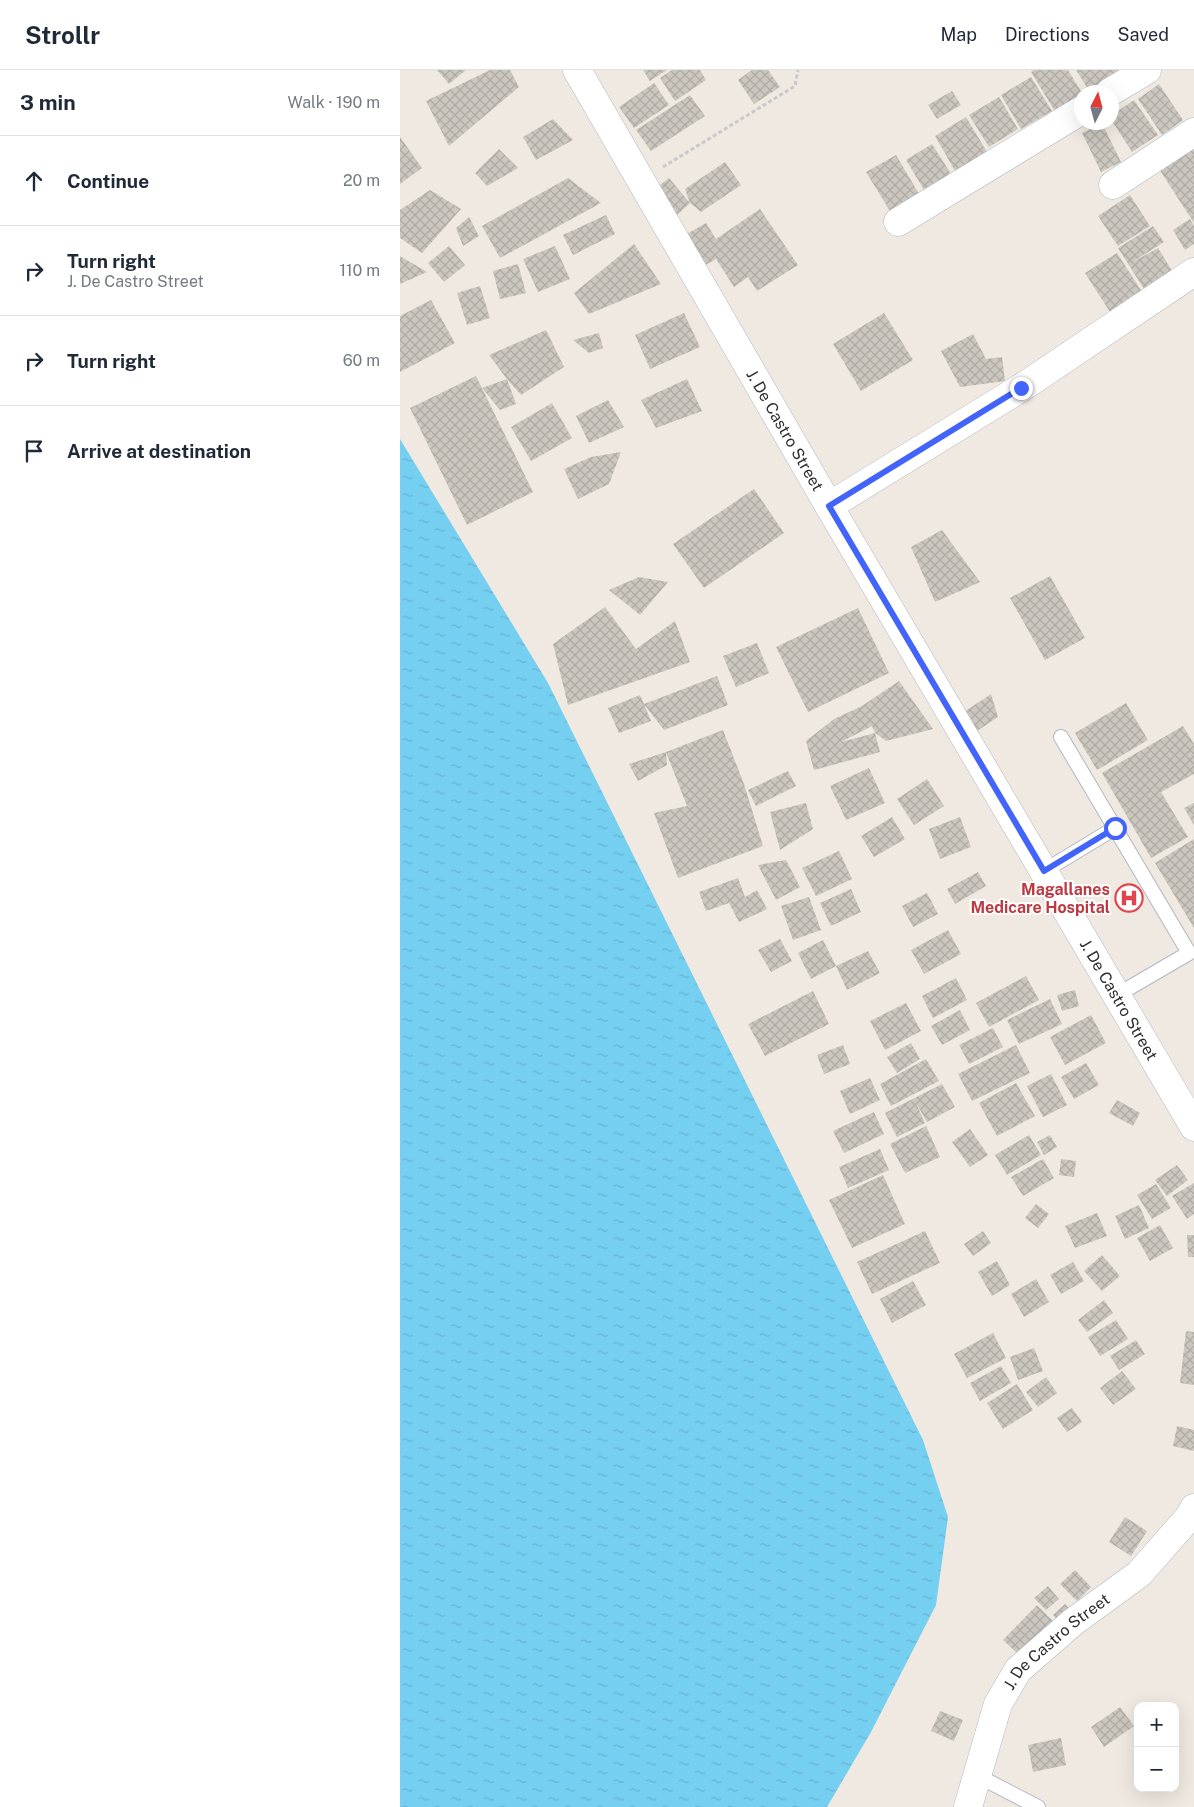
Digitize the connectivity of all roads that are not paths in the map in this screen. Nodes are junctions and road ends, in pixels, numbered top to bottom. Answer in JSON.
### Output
{"nodes":[{"id":1,"x":577,"y":70,"type":"edge"},
{"id":2,"x":1147,"y":70,"type":"edge"},
{"id":3,"x":1119,"y":87,"type":"edge"},
{"id":4,"x":1074,"y":115,"type":"edge"},
{"id":5,"x":1194,"y":132,"type":"edge"},
{"id":6,"x":1113,"y":185,"type":"dead end"},
{"id":7,"x":898,"y":222,"type":"dead end"},
{"id":8,"x":1194,"y":272,"type":"edge"},
{"id":9,"x":829,"y":506,"type":"junction"},
{"id":10,"x":1061,"y":737,"type":"dead end"},
{"id":11,"x":1115,"y":828,"type":"junction"},
{"id":12,"x":1044,"y":871,"type":"junction"},
{"id":13,"x":1116,"y":995,"type":"junction"},
{"id":14,"x":1194,"y":1126,"type":"edge"},
{"id":15,"x":1194,"y":1508,"type":"edge"},
{"id":16,"x":976,"y":1775,"type":"junction"},
{"id":17,"x":968,"y":1807,"type":"edge"},
{"id":18,"x":1038,"y":1807,"type":"edge"}],
"edges":[{"from":1,"to":9,"type":"main road","name":"J. De Castro Street"},
{"from":2,"to":3,"type":"main road"},
{"from":4,"to":7,"type":"main road"},
{"from":5,"to":6,"type":"main road"},
{"from":8,"to":9,"type":"main road"},
{"from":9,"to":12,"type":"main road","name":"J. De Castro Street"},
{"from":10,"to":11,"type":"lane"},
{"from":11,"to":12,"type":"lane"},
{"from":11,"to":13,"type":"lane"},
{"from":12,"to":13,"type":"main road","name":"J. De Castro Street"},
{"from":13,"to":14,"type":"main road","name":"J. De Castro Street"},
{"from":15,"to":16,"type":"main road","name":"J. De Castro Street"},
{"from":16,"to":17,"type":"main road","name":"J. De Castro Street"},
{"from":16,"to":18,"type":"lane"}]}
